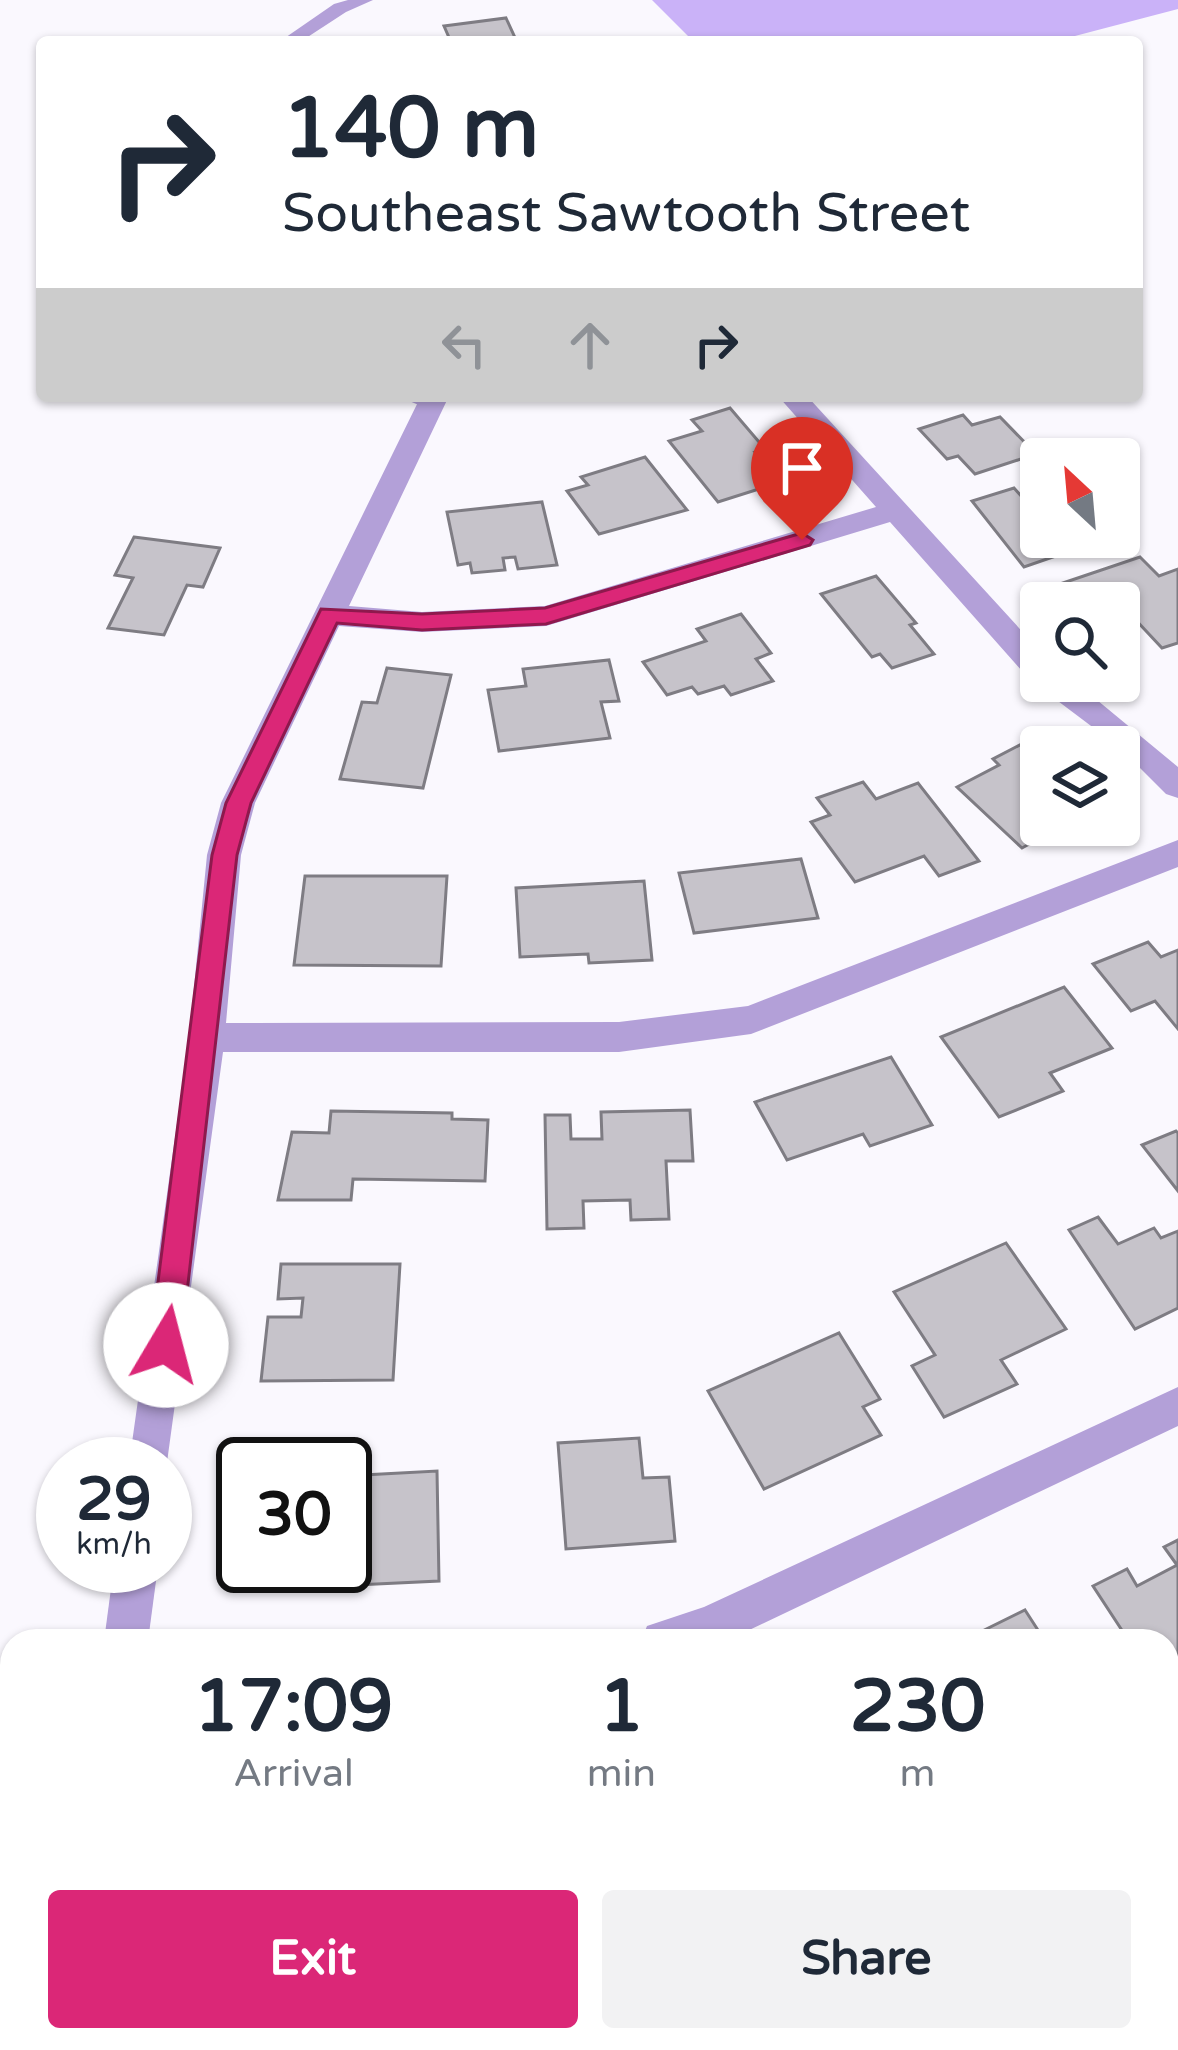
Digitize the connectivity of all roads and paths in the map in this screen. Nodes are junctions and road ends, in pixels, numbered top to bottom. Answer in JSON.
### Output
{"nodes":[{"id":1,"x":365,"y":0,"type":"edge"},
{"id":2,"x":297,"y":36,"type":"edge"},
{"id":3,"x":423,"y":402,"type":"edge"},
{"id":4,"x":797,"y":402,"type":"edge"},
{"id":5,"x":891,"y":512,"type":"junction"},
{"id":6,"x":329,"y":615,"type":"junction"},
{"id":7,"x":1020,"y":650,"type":"edge"},
{"id":8,"x":1081,"y":702,"type":"edge"},
{"id":9,"x":1178,"y":786,"type":"edge"},
{"id":10,"x":1178,"y":854,"type":"edge"},
{"id":11,"x":207,"y":1038,"type":"junction"},
{"id":12,"x":1178,"y":1406,"type":"edge"},
{"id":13,"x":154,"y":1437,"type":"edge"},
{"id":14,"x":132,"y":1593,"type":"edge"},
{"id":15,"x":128,"y":1629,"type":"edge"},
{"id":16,"x":701,"y":1629,"type":"edge"}],
"edges":[{"from":1,"to":2,"type":"lane"},
{"from":3,"to":6,"type":"street"},
{"from":4,"to":5,"type":"street"},
{"from":5,"to":6,"type":"street"},
{"from":5,"to":7,"type":"street"},
{"from":6,"to":11,"type":"street"},
{"from":8,"to":9,"type":"street"},
{"from":10,"to":11,"type":"street"},
{"from":11,"to":13,"type":"street"},
{"from":12,"to":16,"type":"street"},
{"from":14,"to":15,"type":"street"}]}
